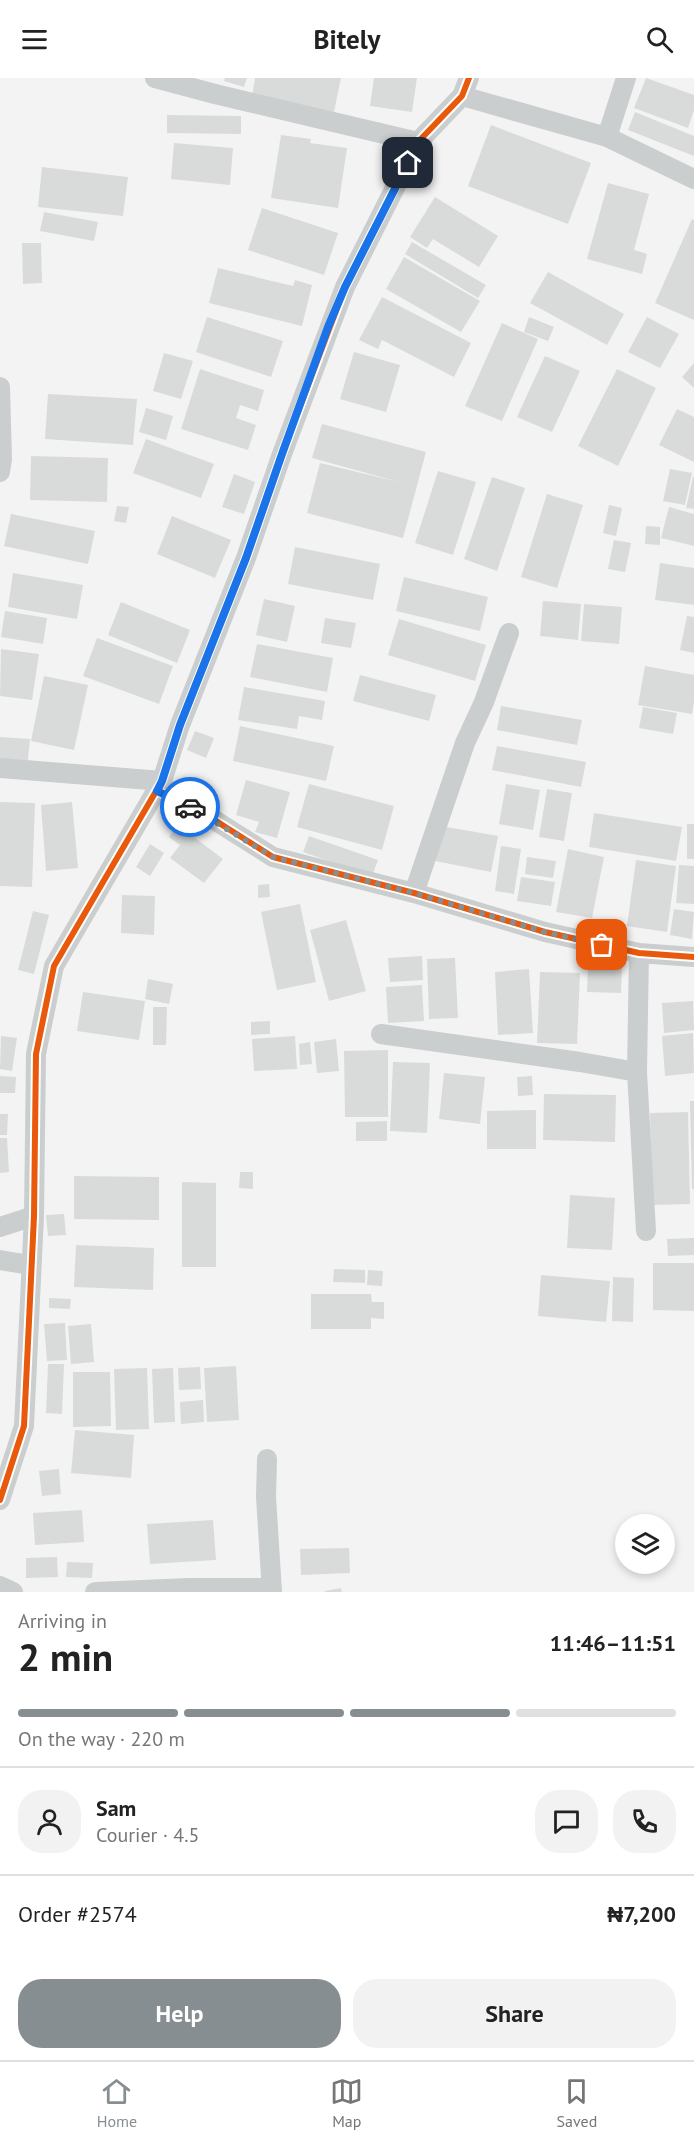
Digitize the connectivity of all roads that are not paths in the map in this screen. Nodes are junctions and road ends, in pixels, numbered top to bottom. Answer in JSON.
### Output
{"nodes":[{"id":1,"x":154,"y":78,"type":"edge"},
{"id":2,"x":626,"y":78,"type":"edge"},
{"id":3,"x":466,"y":87,"type":"edge"},
{"id":4,"x":607,"y":136,"type":"junction"},
{"id":5,"x":418,"y":142,"type":"junction"},
{"id":6,"x":694,"y":178,"type":"edge"},
{"id":7,"x":0,"y":387,"type":"edge"},
{"id":8,"x":0,"y":472,"type":"edge"},
{"id":9,"x":509,"y":633,"type":"dead end"},
{"id":10,"x":0,"y":768,"type":"edge"},
{"id":11,"x":160,"y":786,"type":"junction"},
{"id":12,"x":414,"y":893,"type":"junction"},
{"id":13,"x":639,"y":953,"type":"junction"},
{"id":14,"x":694,"y":957,"type":"edge"},
{"id":15,"x":381,"y":1034,"type":"dead end"},
{"id":16,"x":637,"y":1072,"type":"junction"},
{"id":17,"x":34,"y":1216,"type":"junction"},
{"id":18,"x":0,"y":1227,"type":"edge"},
{"id":19,"x":646,"y":1231,"type":"dead end"},
{"id":20,"x":0,"y":1260,"type":"edge"},
{"id":21,"x":30,"y":1264,"type":"junction"},
{"id":22,"x":267,"y":1459,"type":"dead end"},
{"id":23,"x":0,"y":1500,"type":"edge"},
{"id":24,"x":0,"y":1586,"type":"edge"},
{"id":25,"x":272,"y":1590,"type":"edge"},
{"id":26,"x":13,"y":1592,"type":"edge"},
{"id":27,"x":95,"y":1592,"type":"edge"}],
"edges":[{"from":1,"to":5,"type":"street"},
{"from":2,"to":4,"type":"street"},
{"from":3,"to":4,"type":"street"},
{"from":3,"to":5,"type":"street"},
{"from":4,"to":6,"type":"street"},
{"from":5,"to":11,"type":"street"},
{"from":7,"to":8,"type":"street"},
{"from":9,"to":12,"type":"street"},
{"from":10,"to":11,"type":"street"},
{"from":11,"to":12,"type":"street"},
{"from":11,"to":17,"type":"street"},
{"from":12,"to":13,"type":"street"},
{"from":13,"to":14,"type":"street"},
{"from":13,"to":16,"type":"street"},
{"from":15,"to":16,"type":"street"},
{"from":16,"to":19,"type":"street"},
{"from":17,"to":18,"type":"street"},
{"from":17,"to":21,"type":"street"},
{"from":20,"to":21,"type":"street"},
{"from":21,"to":23,"type":"street"},
{"from":22,"to":25,"type":"street"},
{"from":24,"to":26,"type":"street"},
{"from":25,"to":27,"type":"street"}]}
